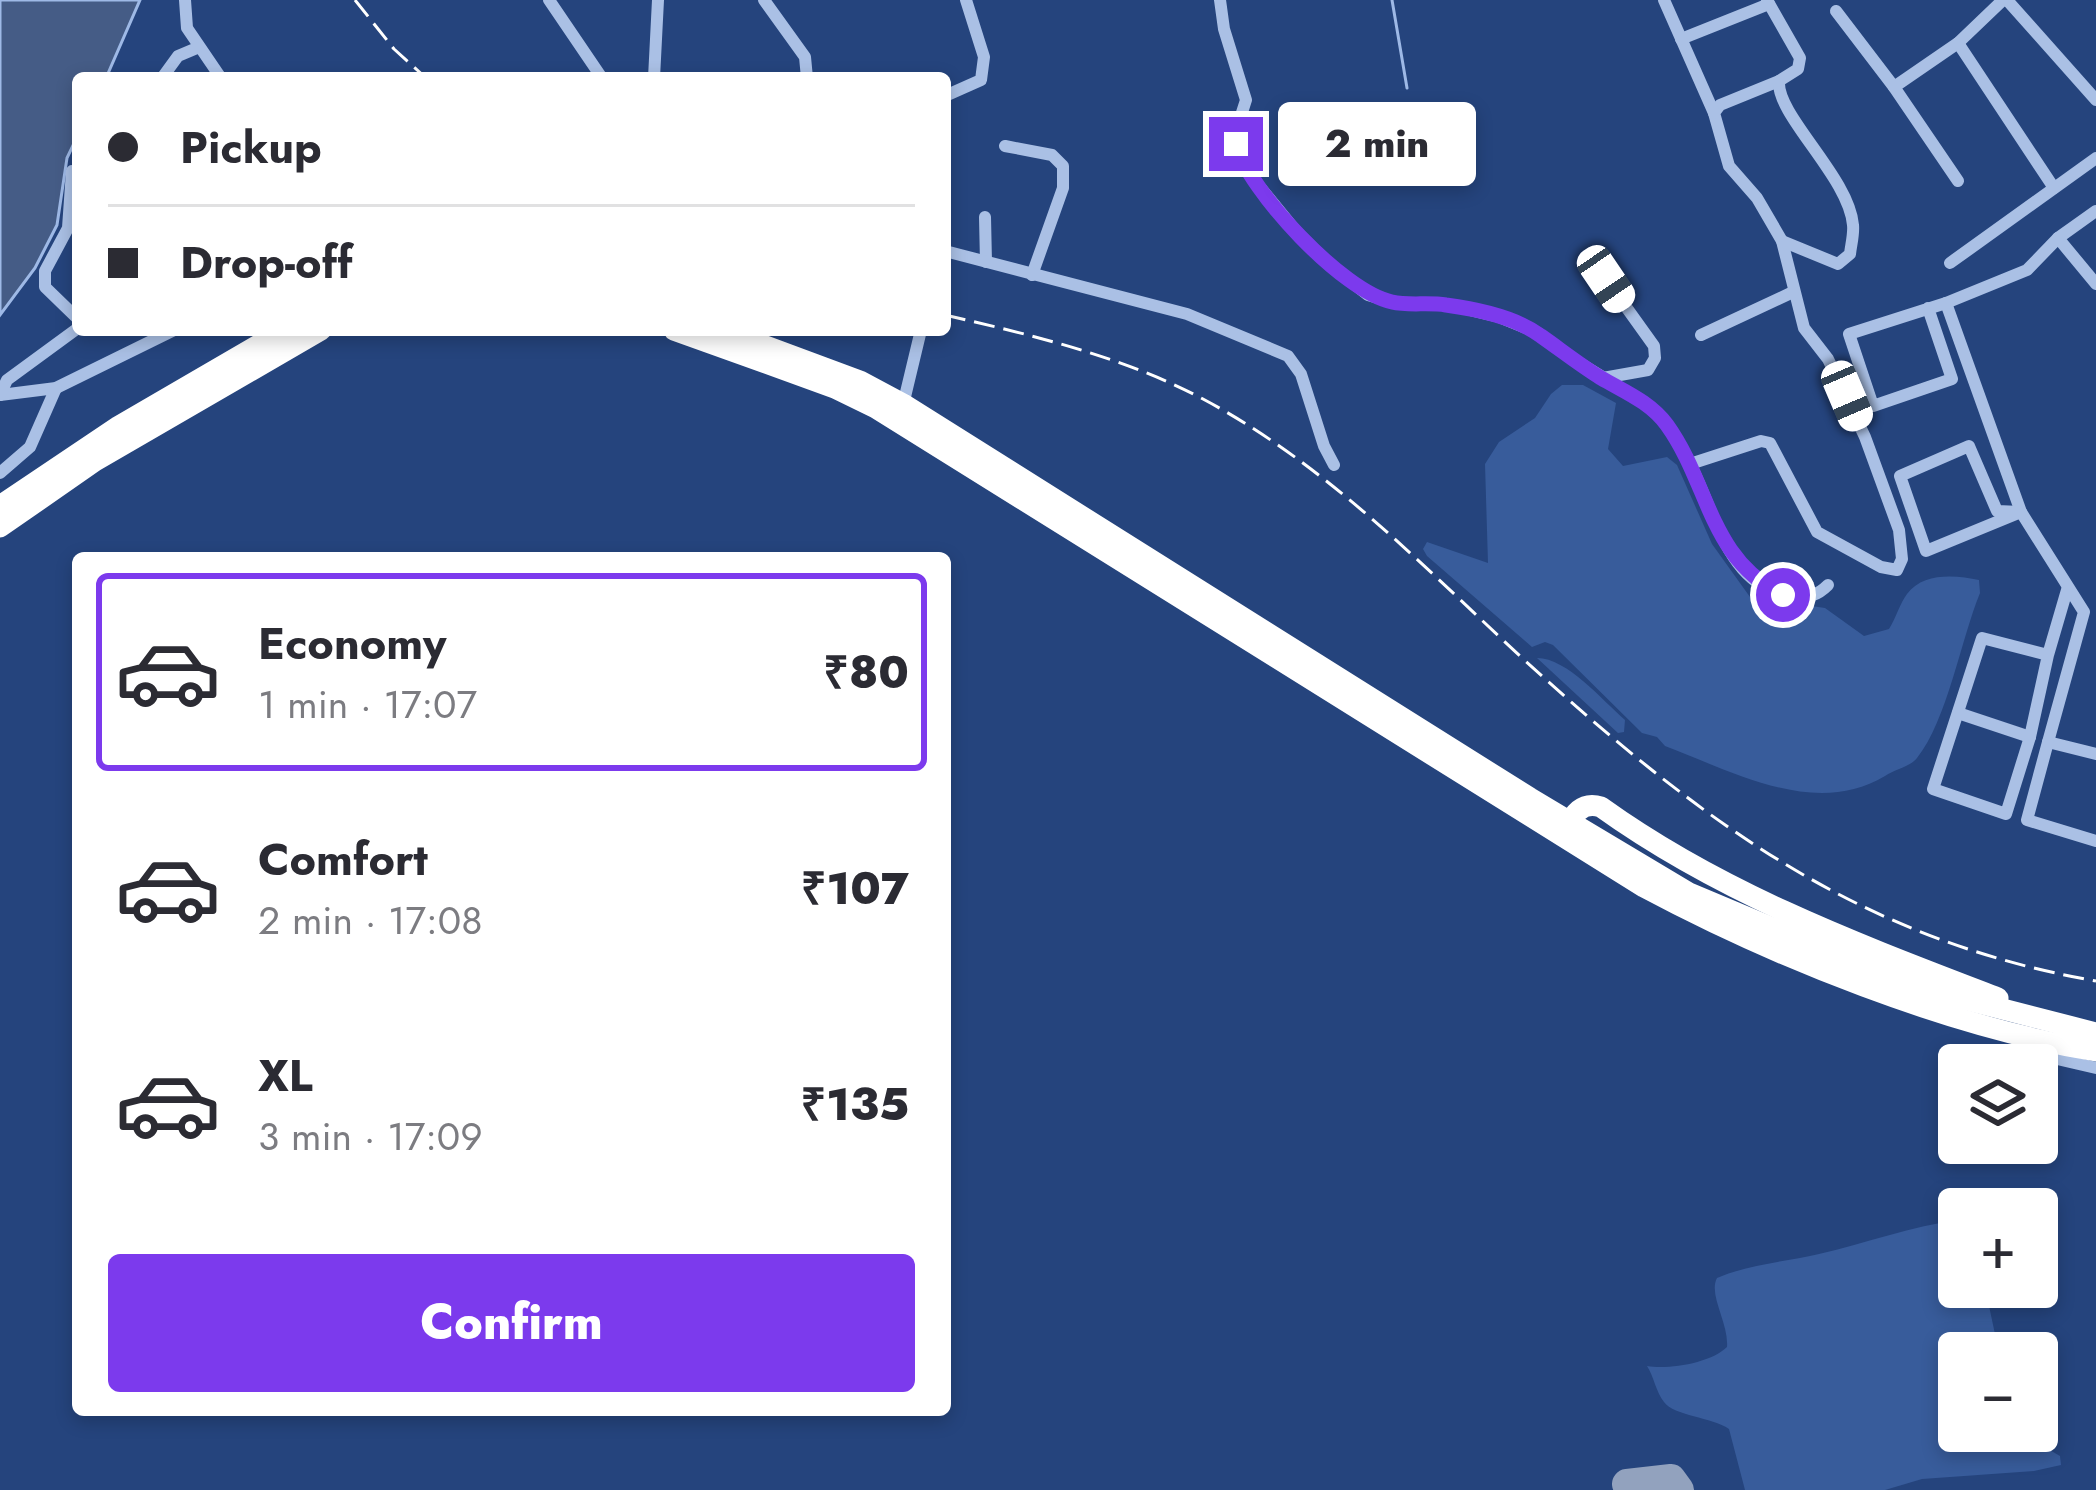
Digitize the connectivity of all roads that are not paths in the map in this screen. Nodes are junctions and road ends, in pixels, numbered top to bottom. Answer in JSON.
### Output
{"nodes":[{"id":1,"x":185,"y":0,"type":"edge"},
{"id":2,"x":549,"y":0,"type":"edge"},
{"id":3,"x":658,"y":0,"type":"edge"},
{"id":4,"x":764,"y":0,"type":"edge"},
{"id":5,"x":966,"y":0,"type":"edge"},
{"id":6,"x":1220,"y":0,"type":"edge"},
{"id":7,"x":1664,"y":0,"type":"edge"},
{"id":8,"x":2005,"y":0,"type":"edge"},
{"id":9,"x":1768,"y":2,"type":"edge"},
{"id":10,"x":1836,"y":11,"type":"dead end"},
{"id":11,"x":1681,"y":40,"type":"junction"},
{"id":12,"x":1958,"y":43,"type":"junction"},
{"id":13,"x":197,"y":48,"type":"junction"},
{"id":14,"x":166,"y":72,"type":"edge"},
{"id":15,"x":216,"y":72,"type":"edge"},
{"id":16,"x":598,"y":72,"type":"edge"},
{"id":17,"x":654,"y":72,"type":"edge"},
{"id":18,"x":807,"y":72,"type":"edge"},
{"id":19,"x":1779,"y":81,"type":"junction"},
{"id":20,"x":1894,"y":87,"type":"junction"},
{"id":21,"x":951,"y":93,"type":"edge"},
{"id":22,"x":2096,"y":100,"type":"edge"},
{"id":23,"x":1714,"y":113,"type":"junction"},
{"id":24,"x":1005,"y":146,"type":"dead end"},
{"id":25,"x":2096,"y":158,"type":"edge"},
{"id":26,"x":72,"y":171,"type":"dead end"},
{"id":27,"x":1958,"y":181,"type":"dead end"},
{"id":28,"x":2054,"y":188,"type":"junction"},
{"id":29,"x":2096,"y":212,"type":"edge"},
{"id":30,"x":986,"y":217,"type":"dead end"},
{"id":31,"x":2059,"y":238,"type":"junction"},
{"id":32,"x":1782,"y":241,"type":"junction"},
{"id":33,"x":951,"y":253,"type":"edge"},
{"id":34,"x":1595,"y":254,"type":"dead end"},
{"id":35,"x":986,"y":262,"type":"junction"},
{"id":36,"x":1950,"y":263,"type":"dead end"},
{"id":37,"x":1032,"y":275,"type":"junction"},
{"id":38,"x":2096,"y":284,"type":"edge"},
{"id":39,"x":1793,"y":292,"type":"junction"},
{"id":40,"x":1946,"y":303,"type":"junction"},
{"id":41,"x":1928,"y":308,"type":"junction"},
{"id":42,"x":72,"y":313,"type":"edge"},
{"id":43,"x":72,"y":332,"type":"edge"},
{"id":44,"x":1701,"y":335,"type":"dead end"},
{"id":45,"x":162,"y":336,"type":"edge"},
{"id":46,"x":274,"y":336,"type":"edge"},
{"id":47,"x":311,"y":336,"type":"edge"},
{"id":48,"x":691,"y":336,"type":"edge"},
{"id":49,"x":738,"y":336,"type":"edge"},
{"id":50,"x":919,"y":337,"type":"edge"},
{"id":51,"x":1602,"y":378,"type":"junction"},
{"id":52,"x":56,"y":388,"type":"junction"},
{"id":53,"x":0,"y":395,"type":"edge"},
{"id":54,"x":904,"y":415,"type":"junction"},
{"id":55,"x":1690,"y":464,"type":"junction"},
{"id":56,"x":1334,"y":465,"type":"dead end"},
{"id":57,"x":0,"y":473,"type":"edge"},
{"id":58,"x":0,"y":506,"type":"edge"},
{"id":59,"x":2021,"y":512,"type":"junction"},
{"id":60,"x":0,"y":527,"type":"edge"},
{"id":61,"x":1828,"y":585,"type":"dead end"},
{"id":62,"x":2067,"y":590,"type":"junction"},
{"id":63,"x":2048,"y":655,"type":"junction"},
{"id":64,"x":1958,"y":713,"type":"junction"},
{"id":65,"x":2030,"y":737,"type":"junction"},
{"id":66,"x":2048,"y":742,"type":"junction"},
{"id":67,"x":2096,"y":754,"type":"edge"},
{"id":68,"x":2096,"y":841,"type":"edge"},
{"id":69,"x":2032,"y":1019,"type":"junction"},
{"id":70,"x":2096,"y":1033,"type":"edge"},
{"id":71,"x":2001,"y":1044,"type":"edge"},
{"id":72,"x":2008,"y":1044,"type":"edge"},
{"id":73,"x":2096,"y":1051,"type":"edge"},
{"id":74,"x":2058,"y":1052,"type":"edge"},
{"id":75,"x":2058,"y":1059,"type":"edge"},
{"id":76,"x":2096,"y":1068,"type":"edge"}],
"edges":[{"from":1,"to":13,"type":"street"},
{"from":2,"to":16,"type":"street"},
{"from":3,"to":17,"type":"street"},
{"from":4,"to":18,"type":"street"},
{"from":5,"to":21,"type":"street"},
{"from":6,"to":51,"type":"street"},
{"from":7,"to":11,"type":"street"},
{"from":8,"to":12,"type":"street"},
{"from":8,"to":22,"type":"street"},
{"from":9,"to":11,"type":"street"},
{"from":9,"to":19,"type":"street"},
{"from":10,"to":20,"type":"street"},
{"from":11,"to":23,"type":"street"},
{"from":12,"to":20,"type":"street"},
{"from":12,"to":28,"type":"street"},
{"from":13,"to":14,"type":"street"},
{"from":13,"to":15,"type":"street"},
{"from":19,"to":23,"type":"street"},
{"from":19,"to":32,"type":"street"},
{"from":20,"to":27,"type":"street"},
{"from":23,"to":32,"type":"street"},
{"from":24,"to":37,"type":"street"},
{"from":25,"to":28,"type":"street"},
{"from":26,"to":42,"type":"street"},
{"from":28,"to":36,"type":"street"},
{"from":29,"to":31,"type":"street"},
{"from":30,"to":35,"type":"street"},
{"from":31,"to":38,"type":"street"},
{"from":31,"to":40,"type":"street"},
{"from":32,"to":39,"type":"street"},
{"from":33,"to":35,"type":"street"},
{"from":34,"to":51,"type":"street"},
{"from":35,"to":37,"type":"street"},
{"from":37,"to":56,"type":"street"},
{"from":39,"to":44,"type":"street"},
{"from":39,"to":55,"type":"street"},
{"from":40,"to":41,"type":"street"},
{"from":40,"to":59,"type":"street"},
{"from":41,"to":41,"type":"street"},
{"from":43,"to":53,"type":"street"},
{"from":45,"to":52,"type":"street"},
{"from":46,"to":58,"type":"highway"},
{"from":47,"to":60,"type":"highway"},
{"from":48,"to":54,"type":"highway"},
{"from":49,"to":54,"type":"highway"},
{"from":50,"to":54,"type":"street"},
{"from":51,"to":55,"type":"street"},
{"from":52,"to":53,"type":"street"},
{"from":52,"to":57,"type":"street"},
{"from":54,"to":69,"type":"highway"},
{"from":54,"to":72,"type":"highway"},
{"from":55,"to":61,"type":"street"},
{"from":59,"to":59,"type":"street"},
{"from":59,"to":62,"type":"street"},
{"from":62,"to":63,"type":"street"},
{"from":62,"to":66,"type":"street"},
{"from":63,"to":64,"type":"street"},
{"from":63,"to":65,"type":"street"},
{"from":64,"to":65,"type":"street"},
{"from":64,"to":65,"type":"street"},
{"from":66,"to":67,"type":"street"},
{"from":66,"to":68,"type":"street"},
{"from":69,"to":70,"type":"highway"},
{"from":69,"to":71,"type":"highway"},
{"from":73,"to":74,"type":"highway"},
{"from":75,"to":76,"type":"street"}]}
